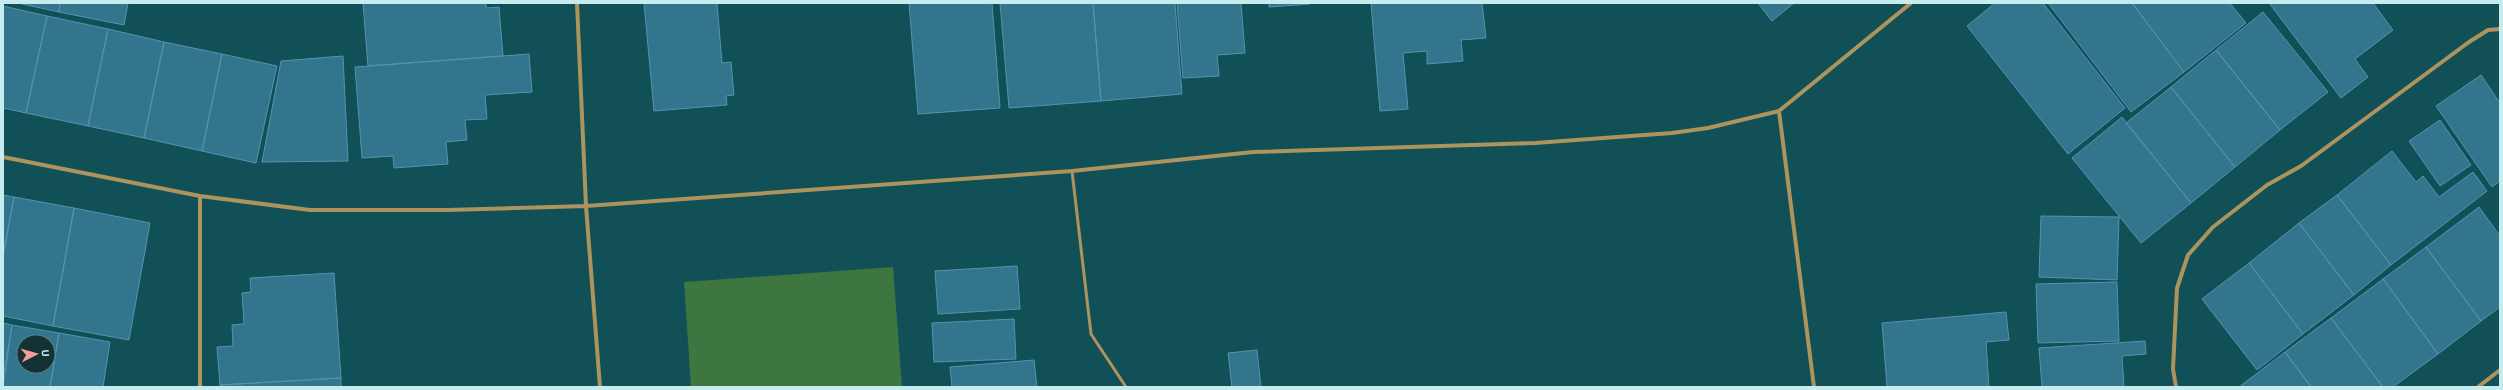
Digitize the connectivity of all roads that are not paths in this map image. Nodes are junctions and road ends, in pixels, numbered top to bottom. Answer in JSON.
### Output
{"nodes":[{"id":1,"x":577,"y":3,"type":"edge"},
{"id":2,"x":1911,"y":3,"type":"edge"},
{"id":3,"x":2500,"y":29,"type":"edge"},
{"id":4,"x":1779,"y":111,"type":"junction"},
{"id":5,"x":3,"y":156,"type":"edge"},
{"id":6,"x":1072,"y":171,"type":"junction"},
{"id":7,"x":200,"y":196,"type":"junction"},
{"id":8,"x":586,"y":206,"type":"junction"},
{"id":9,"x":2500,"y":370,"type":"edge"},
{"id":10,"x":200,"y":387,"type":"edge"},
{"id":11,"x":600,"y":387,"type":"edge"},
{"id":12,"x":1126,"y":387,"type":"edge"},
{"id":13,"x":1814,"y":387,"type":"edge"},
{"id":14,"x":2176,"y":387,"type":"edge"},
{"id":15,"x":2478,"y":387,"type":"edge"}],
"edges":[{"from":1,"to":8,"type":"street"},
{"from":2,"to":4,"type":"street"},
{"from":3,"to":14,"type":"street"},
{"from":4,"to":6,"type":"street"},
{"from":4,"to":13,"type":"street"},
{"from":5,"to":7,"type":"street"},
{"from":6,"to":8,"type":"street"},
{"from":6,"to":12,"type":"lane"},
{"from":7,"to":8,"type":"street"},
{"from":7,"to":10,"type":"street"},
{"from":8,"to":11,"type":"street"},
{"from":9,"to":15,"type":"street"}]}
